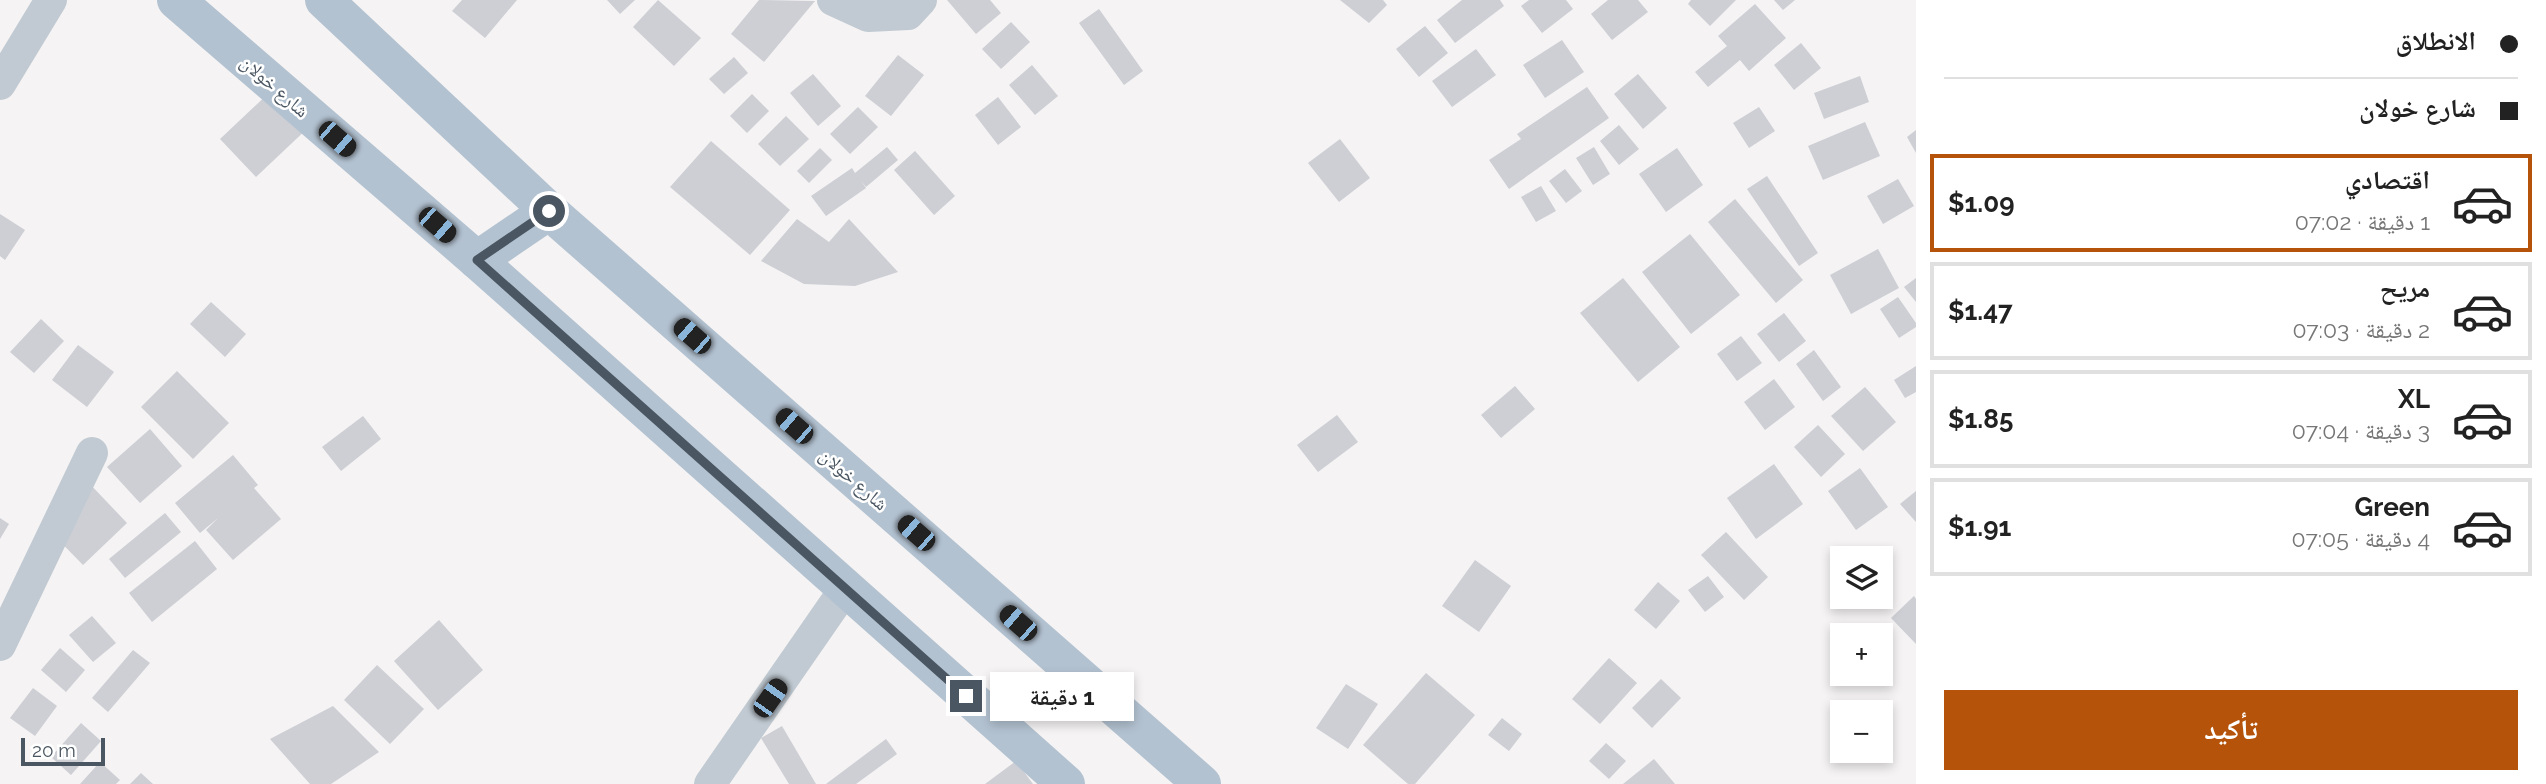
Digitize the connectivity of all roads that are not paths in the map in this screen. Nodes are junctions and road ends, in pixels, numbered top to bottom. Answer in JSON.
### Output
{"nodes":[{"id":1,"x":51,"y":0,"type":"edge"},
{"id":2,"x":176,"y":0,"type":"edge"},
{"id":3,"x":324,"y":0,"type":"edge"},
{"id":4,"x":833,"y":0,"type":"edge"},
{"id":5,"x":921,"y":0,"type":"edge"},
{"id":6,"x":0,"y":84,"type":"edge"},
{"id":7,"x":549,"y":211,"type":"junction"},
{"id":8,"x":477,"y":260,"type":"junction"},
{"id":9,"x":92,"y":453,"type":"dead end"},
{"id":10,"x":845,"y":589,"type":"junction"},
{"id":11,"x":0,"y":645,"type":"edge"},
{"id":12,"x":710,"y":784,"type":"edge"},
{"id":13,"x":1066,"y":784,"type":"edge"},
{"id":14,"x":1202,"y":784,"type":"edge"}],
"edges":[{"from":1,"to":6,"type":"street"},
{"from":2,"to":8,"type":"main road","name":"شارع خولان"},
{"from":3,"to":7,"type":"main road","name":"شارع خولان"},
{"from":4,"to":5,"type":"street"},
{"from":7,"to":8,"type":"main road"},
{"from":7,"to":14,"type":"main road","name":"شارع خولان"},
{"from":8,"to":10,"type":"main road","name":"شارع خولان"},
{"from":9,"to":11,"type":"street"},
{"from":10,"to":12,"type":"street"},
{"from":10,"to":13,"type":"main road","name":"شارع خولان"}]}
